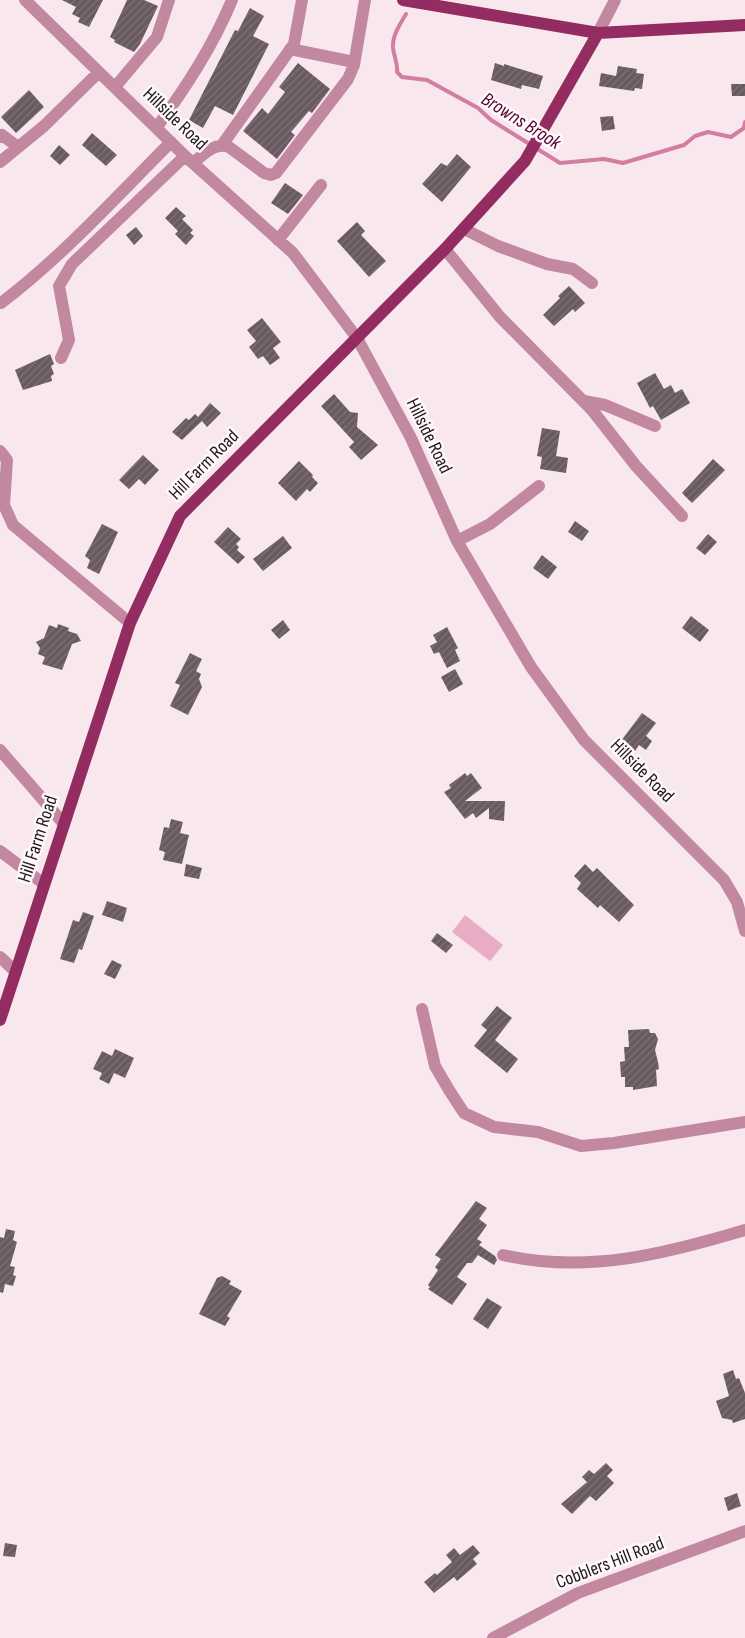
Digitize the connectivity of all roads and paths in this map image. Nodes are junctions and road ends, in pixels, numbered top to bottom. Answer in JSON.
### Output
{"nodes":[{"id":1,"x":25,"y":0,"type":"edge"},
{"id":2,"x":169,"y":0,"type":"edge"},
{"id":3,"x":232,"y":0,"type":"edge"},
{"id":4,"x":302,"y":0,"type":"edge"},
{"id":5,"x":365,"y":0,"type":"edge"},
{"id":6,"x":403,"y":0,"type":"edge"},
{"id":7,"x":614,"y":0,"type":"edge"},
{"id":8,"x":745,"y":25,"type":"edge"},
{"id":9,"x":598,"y":33,"type":"junction"},
{"id":10,"x":290,"y":49,"type":"junction"},
{"id":11,"x":354,"y":62,"type":"junction"},
{"id":12,"x":99,"y":72,"type":"junction"},
{"id":13,"x":115,"y":87,"type":"junction"},
{"id":14,"x":157,"y":127,"type":"junction"},
{"id":15,"x":0,"y":137,"type":"edge"},
{"id":16,"x":170,"y":142,"type":"junction"},
{"id":17,"x":222,"y":145,"type":"junction"},
{"id":18,"x":18,"y":147,"type":"junction"},
{"id":19,"x":189,"y":160,"type":"junction"},
{"id":20,"x":0,"y":162,"type":"edge"},
{"id":21,"x":321,"y":185,"type":"dead end"},
{"id":22,"x":464,"y":228,"type":"junction"},
{"id":23,"x":278,"y":240,"type":"junction"},
{"id":24,"x":445,"y":250,"type":"junction"},
{"id":25,"x":592,"y":283,"type":"dead end"},
{"id":26,"x":1,"y":303,"type":"dead end"},
{"id":27,"x":357,"y":338,"type":"junction"},
{"id":28,"x":61,"y":358,"type":"dead end"},
{"id":29,"x":584,"y":402,"type":"junction"},
{"id":30,"x":655,"y":426,"type":"dead end"},
{"id":31,"x":0,"y":451,"type":"edge"},
{"id":32,"x":538,"y":486,"type":"dead end"},
{"id":33,"x":682,"y":516,"type":"dead end"},
{"id":34,"x":457,"y":541,"type":"junction"},
{"id":35,"x":130,"y":623,"type":"junction"},
{"id":36,"x":0,"y":750,"type":"edge"},
{"id":37,"x":64,"y":824,"type":"junction"},
{"id":38,"x":0,"y":850,"type":"edge"},
{"id":39,"x":44,"y":884,"type":"junction"},
{"id":40,"x":745,"y":931,"type":"edge"},
{"id":41,"x":0,"y":957,"type":"edge"},
{"id":42,"x":16,"y":972,"type":"junction"},
{"id":43,"x":4,"y":995,"type":"edge"},
{"id":44,"x":422,"y":1009,"type":"dead end"},
{"id":45,"x":0,"y":1020,"type":"edge"},
{"id":46,"x":745,"y":1122,"type":"edge"},
{"id":47,"x":745,"y":1230,"type":"edge"},
{"id":48,"x":504,"y":1255,"type":"dead end"},
{"id":49,"x":745,"y":1532,"type":"edge"},
{"id":50,"x":492,"y":1638,"type":"edge"}],
"edges":[{"from":1,"to":12,"type":"street","name":"Hillside Road"},
{"from":2,"to":13,"type":"street"},
{"from":3,"to":14,"type":"street"},
{"from":4,"to":10,"type":"street"},
{"from":5,"to":11,"type":"street"},
{"from":6,"to":9,"type":"main road"},
{"from":7,"to":9,"type":"street"},
{"from":8,"to":9,"type":"main road"},
{"from":9,"to":22,"type":"main road","name":"Hill Farm Road"},
{"from":10,"to":11,"type":"street"},
{"from":10,"to":17,"type":"street"},
{"from":11,"to":17,"type":"street"},
{"from":12,"to":13,"type":"street","name":"Hillside Road"},
{"from":12,"to":18,"type":"street"},
{"from":13,"to":14,"type":"street","name":"Hillside Road"},
{"from":14,"to":16,"type":"street","name":"Hillside Road"},
{"from":15,"to":18,"type":"street"},
{"from":16,"to":19,"type":"street","name":"Hillside Road"},
{"from":16,"to":26,"type":"street"},
{"from":17,"to":19,"type":"street"},
{"from":18,"to":20,"type":"street"},
{"from":19,"to":23,"type":"street","name":"Hillside Road"},
{"from":19,"to":28,"type":"street"},
{"from":21,"to":23,"type":"street"},
{"from":22,"to":24,"type":"main road","name":"Hill Farm Road"},
{"from":22,"to":25,"type":"street"},
{"from":23,"to":27,"type":"street","name":"Hillside Road"},
{"from":24,"to":27,"type":"main road","name":"Hill Farm Road"},
{"from":24,"to":29,"type":"street"},
{"from":27,"to":34,"type":"street","name":"Hillside Road"},
{"from":27,"to":35,"type":"main road","name":"Hill Farm Road"},
{"from":29,"to":30,"type":"street"},
{"from":29,"to":33,"type":"street"},
{"from":31,"to":35,"type":"street"},
{"from":32,"to":34,"type":"street"},
{"from":34,"to":40,"type":"street","name":"Hillside Road"},
{"from":35,"to":37,"type":"main road","name":"Hill Farm Road"},
{"from":36,"to":37,"type":"street"},
{"from":37,"to":39,"type":"main road","name":"Hill Farm Road"},
{"from":38,"to":39,"type":"street"},
{"from":39,"to":42,"type":"main road","name":"Hill Farm Road"},
{"from":41,"to":42,"type":"street"},
{"from":42,"to":43,"type":"main road","name":"Hill Farm Road"},
{"from":43,"to":45,"type":"main road","name":"Hill Farm Road"},
{"from":44,"to":46,"type":"street"},
{"from":47,"to":48,"type":"street"},
{"from":49,"to":50,"type":"street","name":"Cobblers Hill Road"}]}
